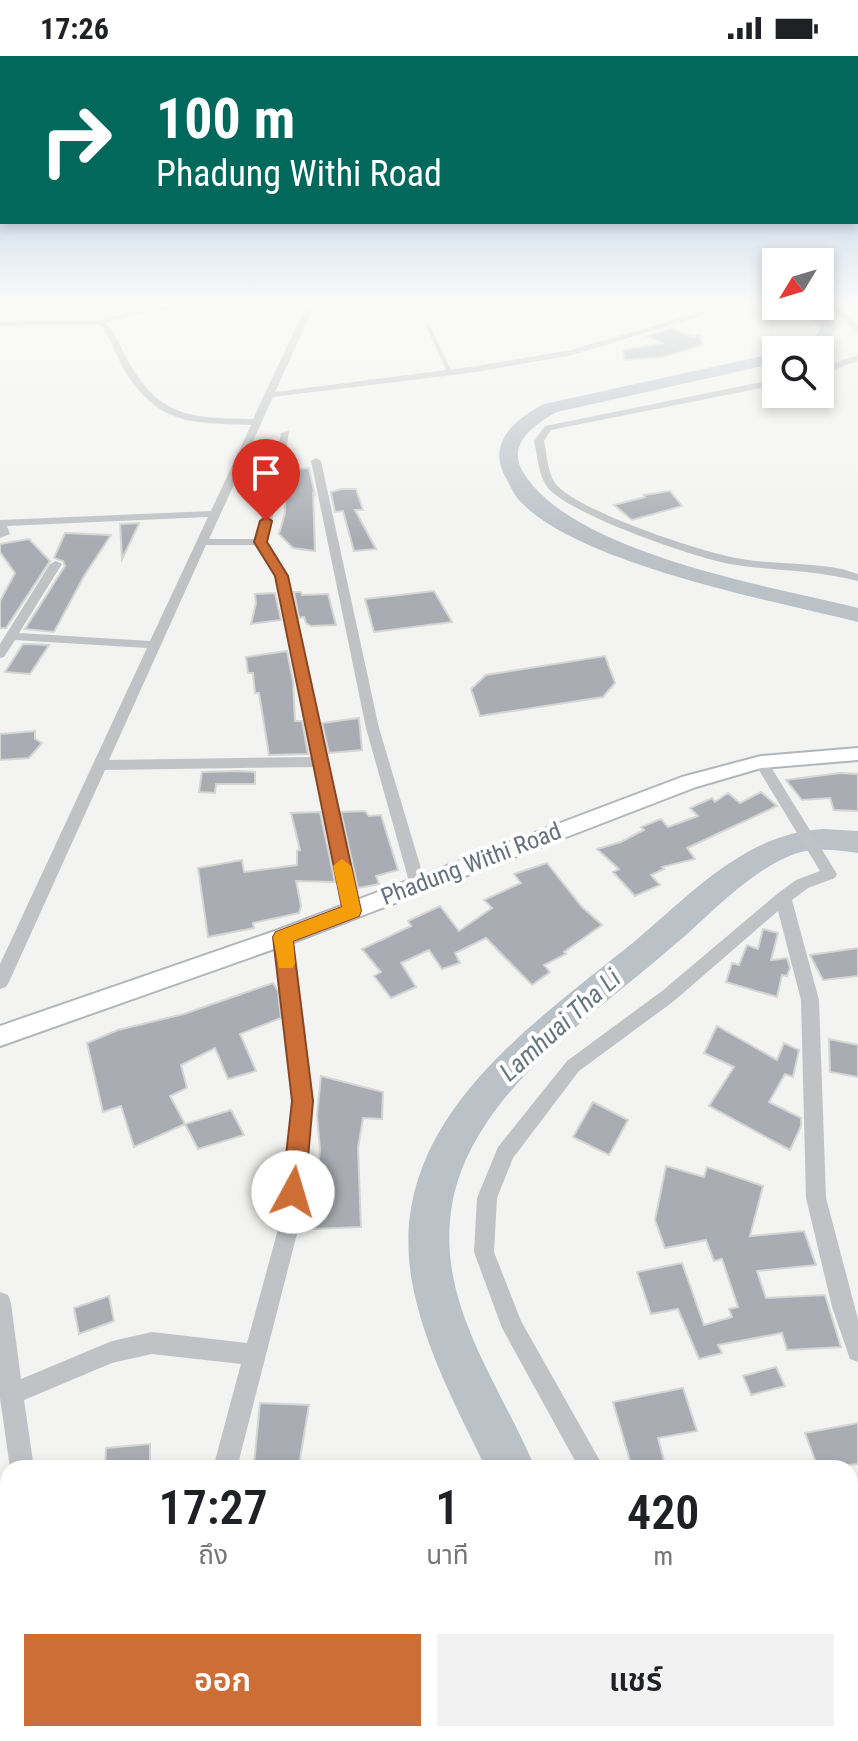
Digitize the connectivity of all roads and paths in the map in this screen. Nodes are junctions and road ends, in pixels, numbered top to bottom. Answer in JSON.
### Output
{"nodes":[{"id":1,"x":136,"y":383,"type":"edge"},
{"id":2,"x":276,"y":383,"type":"edge"},
{"id":3,"x":371,"y":383,"type":"edge"},
{"id":4,"x":762,"y":385,"type":"edge"},
{"id":5,"x":270,"y":395,"type":"junction"},
{"id":6,"x":254,"y":422,"type":"junction"},
{"id":7,"x":286,"y":433,"type":"dead end"},
{"id":8,"x":316,"y":461,"type":"dead end"},
{"id":9,"x":231,"y":474,"type":"junction"},
{"id":10,"x":277,"y":478,"type":"junction"},
{"id":11,"x":213,"y":514,"type":"junction"},
{"id":12,"x":0,"y":523,"type":"edge"},
{"id":13,"x":0,"y":535,"type":"edge"},
{"id":14,"x":200,"y":542,"type":"junction"},
{"id":15,"x":261,"y":542,"type":"junction"},
{"id":16,"x":56,"y":564,"type":"dead end"},
{"id":17,"x":858,"y":578,"type":"edge"},
{"id":18,"x":11,"y":636,"type":"junction"},
{"id":19,"x":153,"y":645,"type":"junction"},
{"id":20,"x":0,"y":654,"type":"edge"},
{"id":21,"x":858,"y":754,"type":"edge"},
{"id":22,"x":320,"y":762,"type":"junction"},
{"id":23,"x":100,"y":765,"type":"junction"},
{"id":24,"x":766,"y":770,"type":"junction"},
{"id":25,"x":418,"y":885,"type":"junction"},
{"id":26,"x":783,"y":898,"type":"junction"},
{"id":27,"x":352,"y":911,"type":"junction"},
{"id":28,"x":283,"y":937,"type":"junction"},
{"id":29,"x":0,"y":982,"type":"edge"},
{"id":30,"x":0,"y":1036,"type":"edge"},
{"id":31,"x":0,"y":1303,"type":"edge"},
{"id":32,"x":858,"y":1351,"type":"edge"},
{"id":33,"x":255,"y":1355,"type":"junction"},
{"id":34,"x":10,"y":1395,"type":"junction"},
{"id":35,"x":21,"y":1460,"type":"edge"},
{"id":36,"x":227,"y":1460,"type":"edge"},
{"id":37,"x":587,"y":1460,"type":"edge"}],
"edges":[{"from":1,"to":6,"type":"street"},
{"from":2,"to":5,"type":"street"},
{"from":3,"to":5,"type":"street"},
{"from":4,"to":17,"type":"street"},
{"from":5,"to":6,"type":"street"},
{"from":6,"to":9,"type":"street"},
{"from":7,"to":10,"type":"street"},
{"from":8,"to":25,"type":"street"},
{"from":9,"to":10,"type":"street"},
{"from":9,"to":11,"type":"street"},
{"from":10,"to":15,"type":"street"},
{"from":11,"to":12,"type":"street"},
{"from":11,"to":14,"type":"street"},
{"from":12,"to":13,"type":"street"},
{"from":14,"to":15,"type":"street"},
{"from":14,"to":19,"type":"street"},
{"from":15,"to":22,"type":"street"},
{"from":16,"to":18,"type":"street"},
{"from":18,"to":19,"type":"street"},
{"from":18,"to":20,"type":"street"},
{"from":19,"to":23,"type":"street"},
{"from":21,"to":24,"type":"main road","name":"Phadung Withi Road"},
{"from":22,"to":23,"type":"street"},
{"from":22,"to":27,"type":"street"},
{"from":23,"to":29,"type":"street"},
{"from":24,"to":25,"type":"main road","name":"Phadung Withi Road"},
{"from":24,"to":26,"type":"street"},
{"from":25,"to":27,"type":"main road","name":"Phadung Withi Road"},
{"from":26,"to":32,"type":"street"},
{"from":26,"to":37,"type":"street"},
{"from":27,"to":28,"type":"main road","name":"Phadung Withi Road"},
{"from":28,"to":30,"type":"main road","name":"Phadung Withi Road"},
{"from":28,"to":33,"type":"street"},
{"from":31,"to":34,"type":"street"},
{"from":33,"to":34,"type":"street"},
{"from":33,"to":36,"type":"street"},
{"from":34,"to":35,"type":"street"}]}
